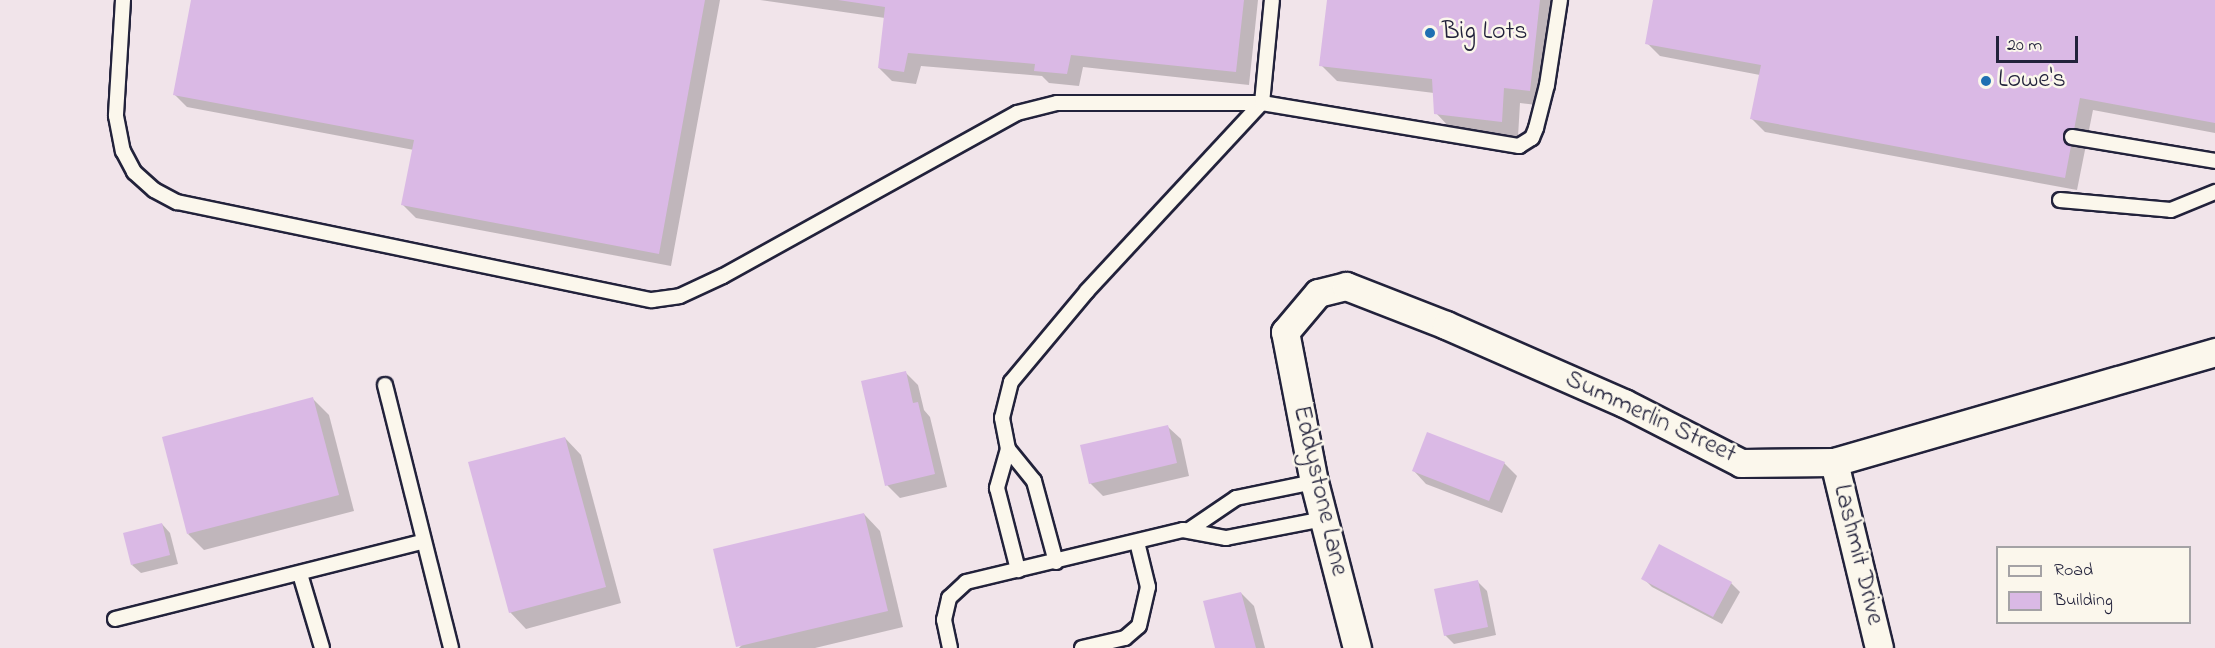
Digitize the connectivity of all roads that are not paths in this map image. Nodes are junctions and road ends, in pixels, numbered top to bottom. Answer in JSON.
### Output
{"nodes":[{"id":1,"x":123,"y":0,"type":"edge"},
{"id":2,"x":1272,"y":0,"type":"edge"},
{"id":3,"x":1560,"y":0,"type":"edge"},
{"id":4,"x":1262,"y":103,"type":"junction"},
{"id":5,"x":2072,"y":137,"type":"dead end"},
{"id":6,"x":2215,"y":161,"type":"edge"},
{"id":7,"x":2215,"y":192,"type":"edge"},
{"id":8,"x":2060,"y":200,"type":"dead end"},
{"id":9,"x":1285,"y":332,"type":"joint"},
{"id":10,"x":2215,"y":352,"type":"edge"},
{"id":11,"x":385,"y":385,"type":"dead end"},
{"id":12,"x":1008,"y":449,"type":"junction"},
{"id":13,"x":1834,"y":462,"type":"junction"},
{"id":14,"x":1314,"y":482,"type":"junction"},
{"id":15,"x":1324,"y":519,"type":"junction"},
{"id":16,"x":1189,"y":530,"type":"junction"},
{"id":17,"x":422,"y":542,"type":"junction"},
{"id":18,"x":1137,"y":542,"type":"junction"},
{"id":19,"x":1056,"y":562,"type":"junction"},
{"id":20,"x":1018,"y":570,"type":"junction"},
{"id":21,"x":300,"y":574,"type":"junction"},
{"id":22,"x":115,"y":619,"type":"dead end"},
{"id":23,"x":322,"y":648,"type":"edge"},
{"id":24,"x":451,"y":648,"type":"edge"},
{"id":25,"x":950,"y":648,"type":"edge"},
{"id":26,"x":1083,"y":648,"type":"edge"},
{"id":27,"x":1357,"y":648,"type":"edge"},
{"id":28,"x":1879,"y":648,"type":"edge"}],
"edges":[{"from":1,"to":4,"type":"lane"},
{"from":2,"to":4,"type":"lane"},
{"from":3,"to":4,"type":"lane"},
{"from":4,"to":12,"type":"lane"},
{"from":5,"to":6,"type":"lane"},
{"from":7,"to":8,"type":"lane"},
{"from":9,"to":13,"type":"street","name":"Summerlin Street"},
{"from":9,"to":14,"type":"street","name":"Eddystone Lane"},
{"from":10,"to":13,"type":"street","name":"Summerlin Street"},
{"from":11,"to":17,"type":"lane"},
{"from":12,"to":19,"type":"lane"},
{"from":12,"to":20,"type":"lane"},
{"from":13,"to":28,"type":"street","name":"Lashmit Drive"},
{"from":14,"to":15,"type":"street","name":"Eddystone Lane"},
{"from":14,"to":16,"type":"lane"},
{"from":15,"to":16,"type":"lane"},
{"from":15,"to":27,"type":"street","name":"Eddystone Lane"},
{"from":16,"to":18,"type":"lane"},
{"from":17,"to":21,"type":"lane"},
{"from":17,"to":24,"type":"lane"},
{"from":18,"to":19,"type":"lane"},
{"from":18,"to":26,"type":"lane"},
{"from":19,"to":20,"type":"lane"},
{"from":20,"to":25,"type":"lane"},
{"from":21,"to":22,"type":"lane"},
{"from":21,"to":23,"type":"lane"}]}
